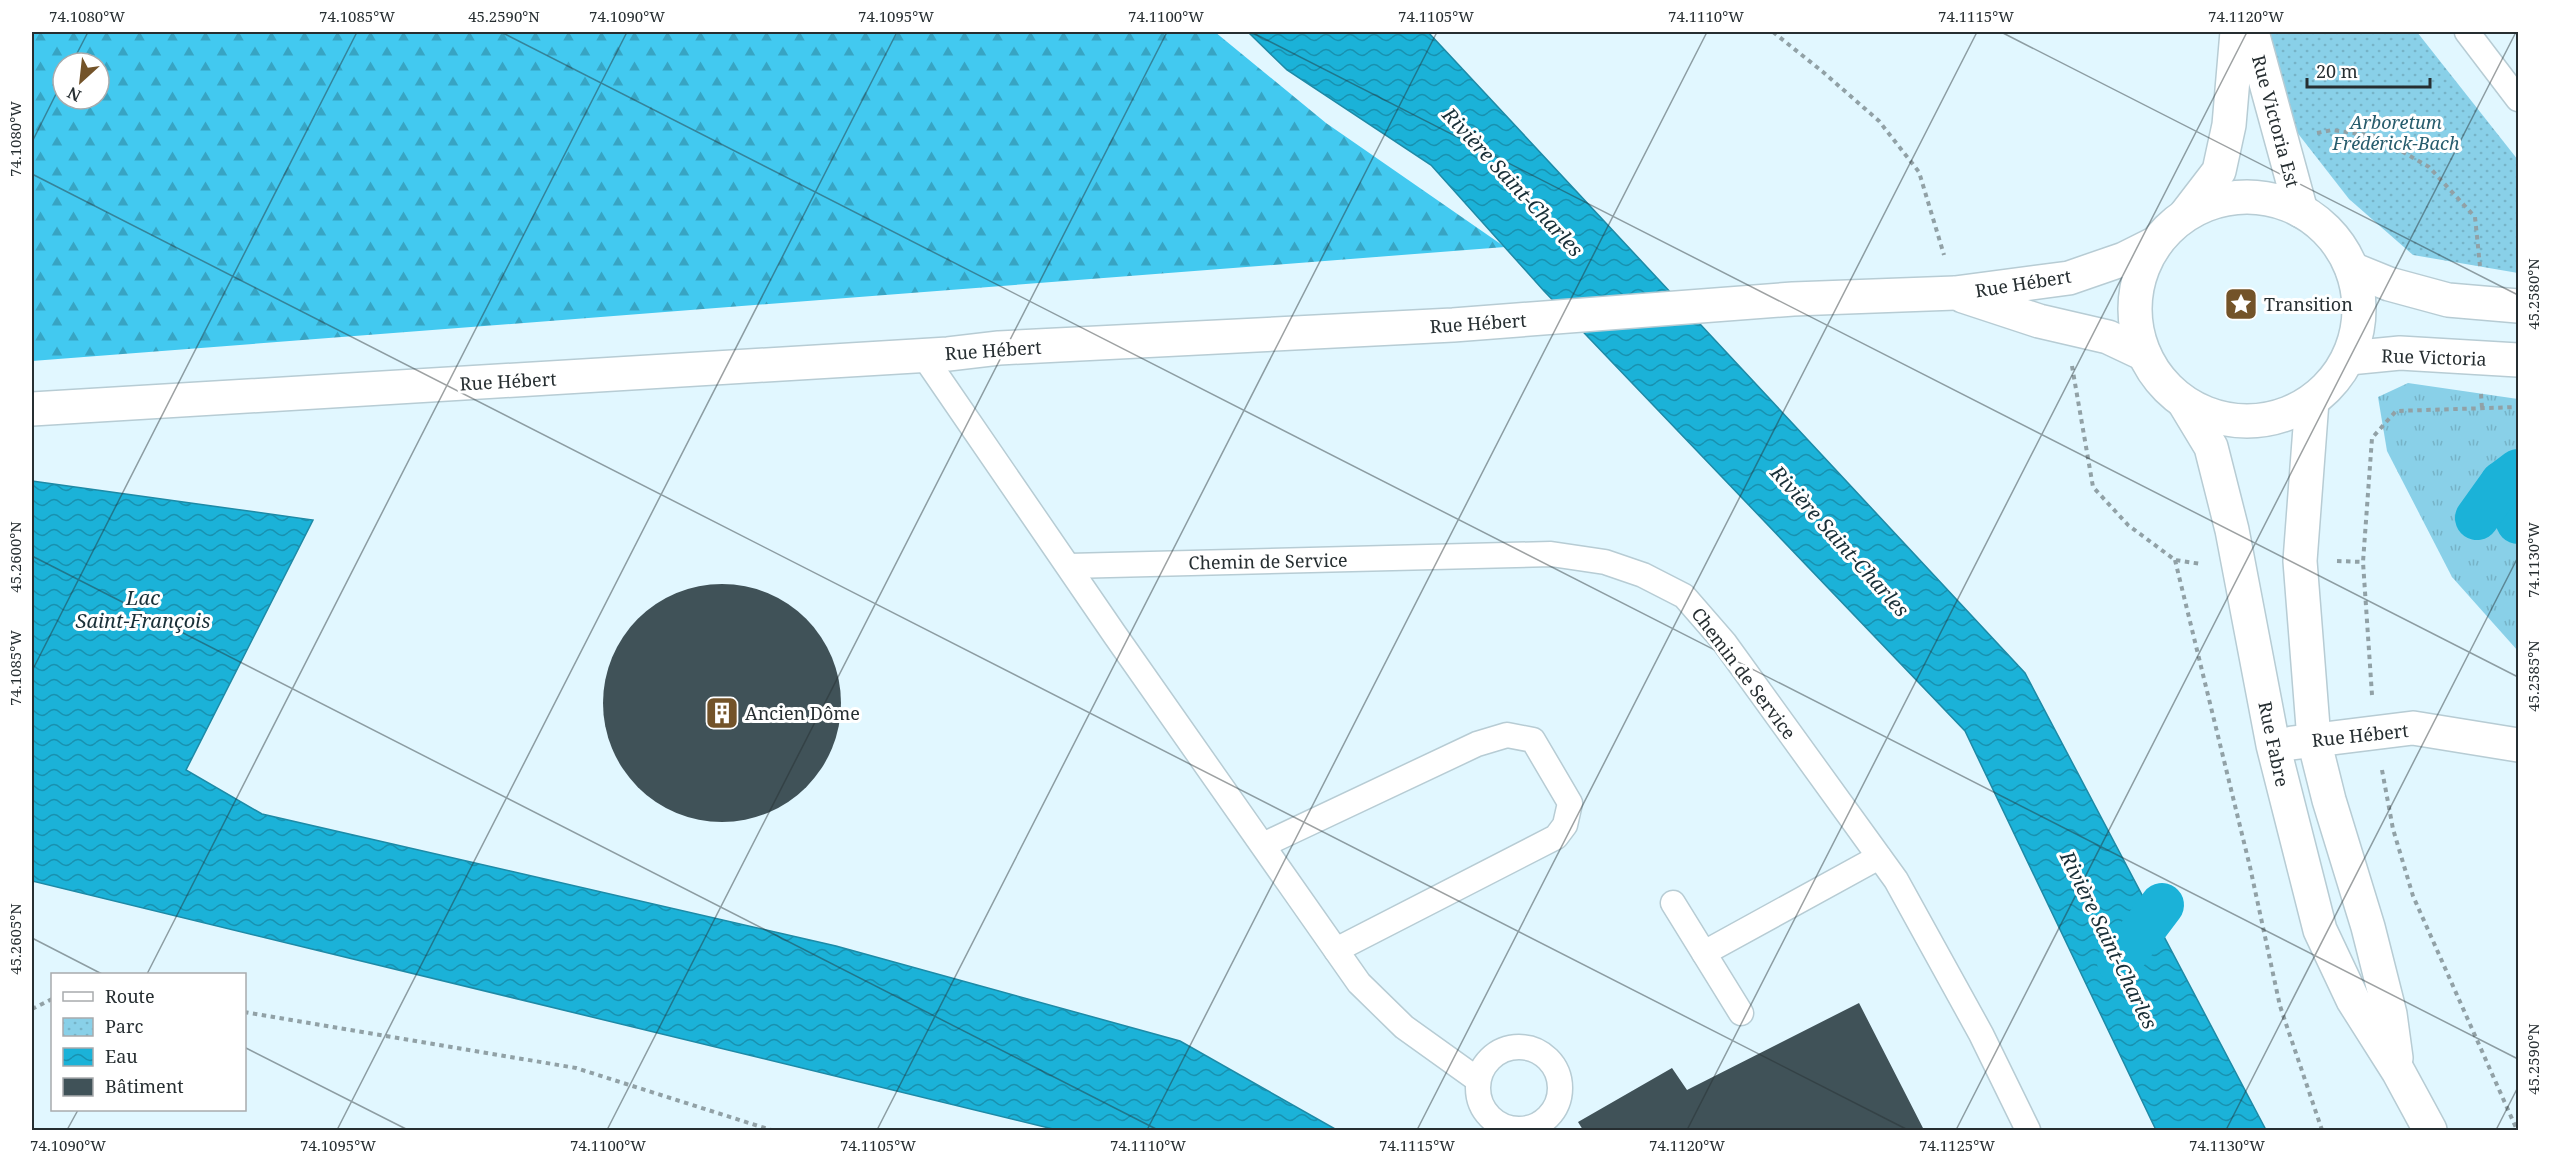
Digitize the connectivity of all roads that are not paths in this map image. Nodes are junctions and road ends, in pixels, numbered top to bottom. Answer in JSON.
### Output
{"nodes":[{"id":1,"x":2237,"y":32,"type":"edge"},
{"id":2,"x":2252,"y":32,"type":"edge"},
{"id":3,"x":2467,"y":32,"type":"edge"},
{"id":4,"x":2518,"y":99,"type":"edge"},
{"id":5,"x":2301,"y":211,"type":"junction"},
{"id":6,"x":2186,"y":214,"type":"junction"},
{"id":7,"x":2156,"y":243,"type":"junction"},
{"id":8,"x":2352,"y":269,"type":"junction"},
{"id":9,"x":1955,"y":293,"type":"junction"},
{"id":10,"x":2518,"y":306,"type":"edge"},
{"id":11,"x":2144,"y":354,"type":"junction"},
{"id":12,"x":923,"y":355,"type":"junction"},
{"id":13,"x":2349,"y":358,"type":"junction"},
{"id":14,"x":2518,"y":360,"type":"edge"},
{"id":15,"x":2313,"y":401,"type":"junction"},
{"id":16,"x":2186,"y":404,"type":"junction"},
{"id":17,"x":32,"y":410,"type":"edge"},
{"id":18,"x":1070,"y":566,"type":"junction"},
{"id":19,"x":2314,"y":740,"type":"junction"},
{"id":20,"x":2273,"y":745,"type":"junction"},
{"id":21,"x":2518,"y":745,"type":"edge"},
{"id":22,"x":1263,"y":845,"type":"junction"},
{"id":23,"x":1879,"y":856,"type":"junction"},
{"id":24,"x":1673,"y":903,"type":"dead end"},
{"id":25,"x":1336,"y":950,"type":"junction"},
{"id":26,"x":1704,"y":953,"type":"junction"},
{"id":27,"x":1741,"y":1012,"type":"dead end"},
{"id":28,"x":2398,"y":1071,"type":"junction"},
{"id":29,"x":1478,"y":1080,"type":"dead end"},
{"id":30,"x":2028,"y":1131,"type":"edge"},
{"id":31,"x":2430,"y":1131,"type":"edge"}],
"edges":[{"from":1,"to":6,"type":"main road","name":"Rue Victoria Est"},
{"from":2,"to":5,"type":"main road","name":"Rue Victoria Est"},
{"from":3,"to":4,"type":"lane"},
{"from":5,"to":6,"type":"main road"},
{"from":5,"to":8,"type":"main road"},
{"from":6,"to":7,"type":"main road"},
{"from":7,"to":9,"type":"main road","name":"Rue Hébert"},
{"from":7,"to":11,"type":"main road"},
{"from":8,"to":10,"type":"main road"},
{"from":8,"to":13,"type":"main road"},
{"from":9,"to":11,"type":"main road","name":"Rue Hébert"},
{"from":9,"to":12,"type":"main road","name":"Rue Hébert"},
{"from":11,"to":16,"type":"main road"},
{"from":12,"to":17,"type":"main road","name":"Rue Hébert"},
{"from":12,"to":18,"type":"lane"},
{"from":13,"to":14,"type":"main road","name":"Rue Victoria"},
{"from":13,"to":15,"type":"main road"},
{"from":15,"to":16,"type":"main road"},
{"from":15,"to":19,"type":"main road","name":"Rue Fabre"},
{"from":16,"to":20,"type":"main road","name":"Rue Fabre"},
{"from":18,"to":22,"type":"lane"},
{"from":18,"to":23,"type":"lane","name":"Chemin de Service"},
{"from":19,"to":20,"type":"main road","name":"Rue Hébert"},
{"from":19,"to":21,"type":"main road","name":"Rue Hébert"},
{"from":19,"to":28,"type":"main road","name":"Rue Fabre"},
{"from":20,"to":28,"type":"main road","name":"Rue Fabre"},
{"from":22,"to":25,"type":"lane"},
{"from":22,"to":25,"type":"lane"},
{"from":23,"to":26,"type":"lane"},
{"from":23,"to":30,"type":"lane","name":"Chemin de Service"},
{"from":24,"to":26,"type":"lane"},
{"from":25,"to":29,"type":"lane"},
{"from":26,"to":27,"type":"lane"},
{"from":28,"to":31,"type":"main road","name":"Rue Fabre"}]}
